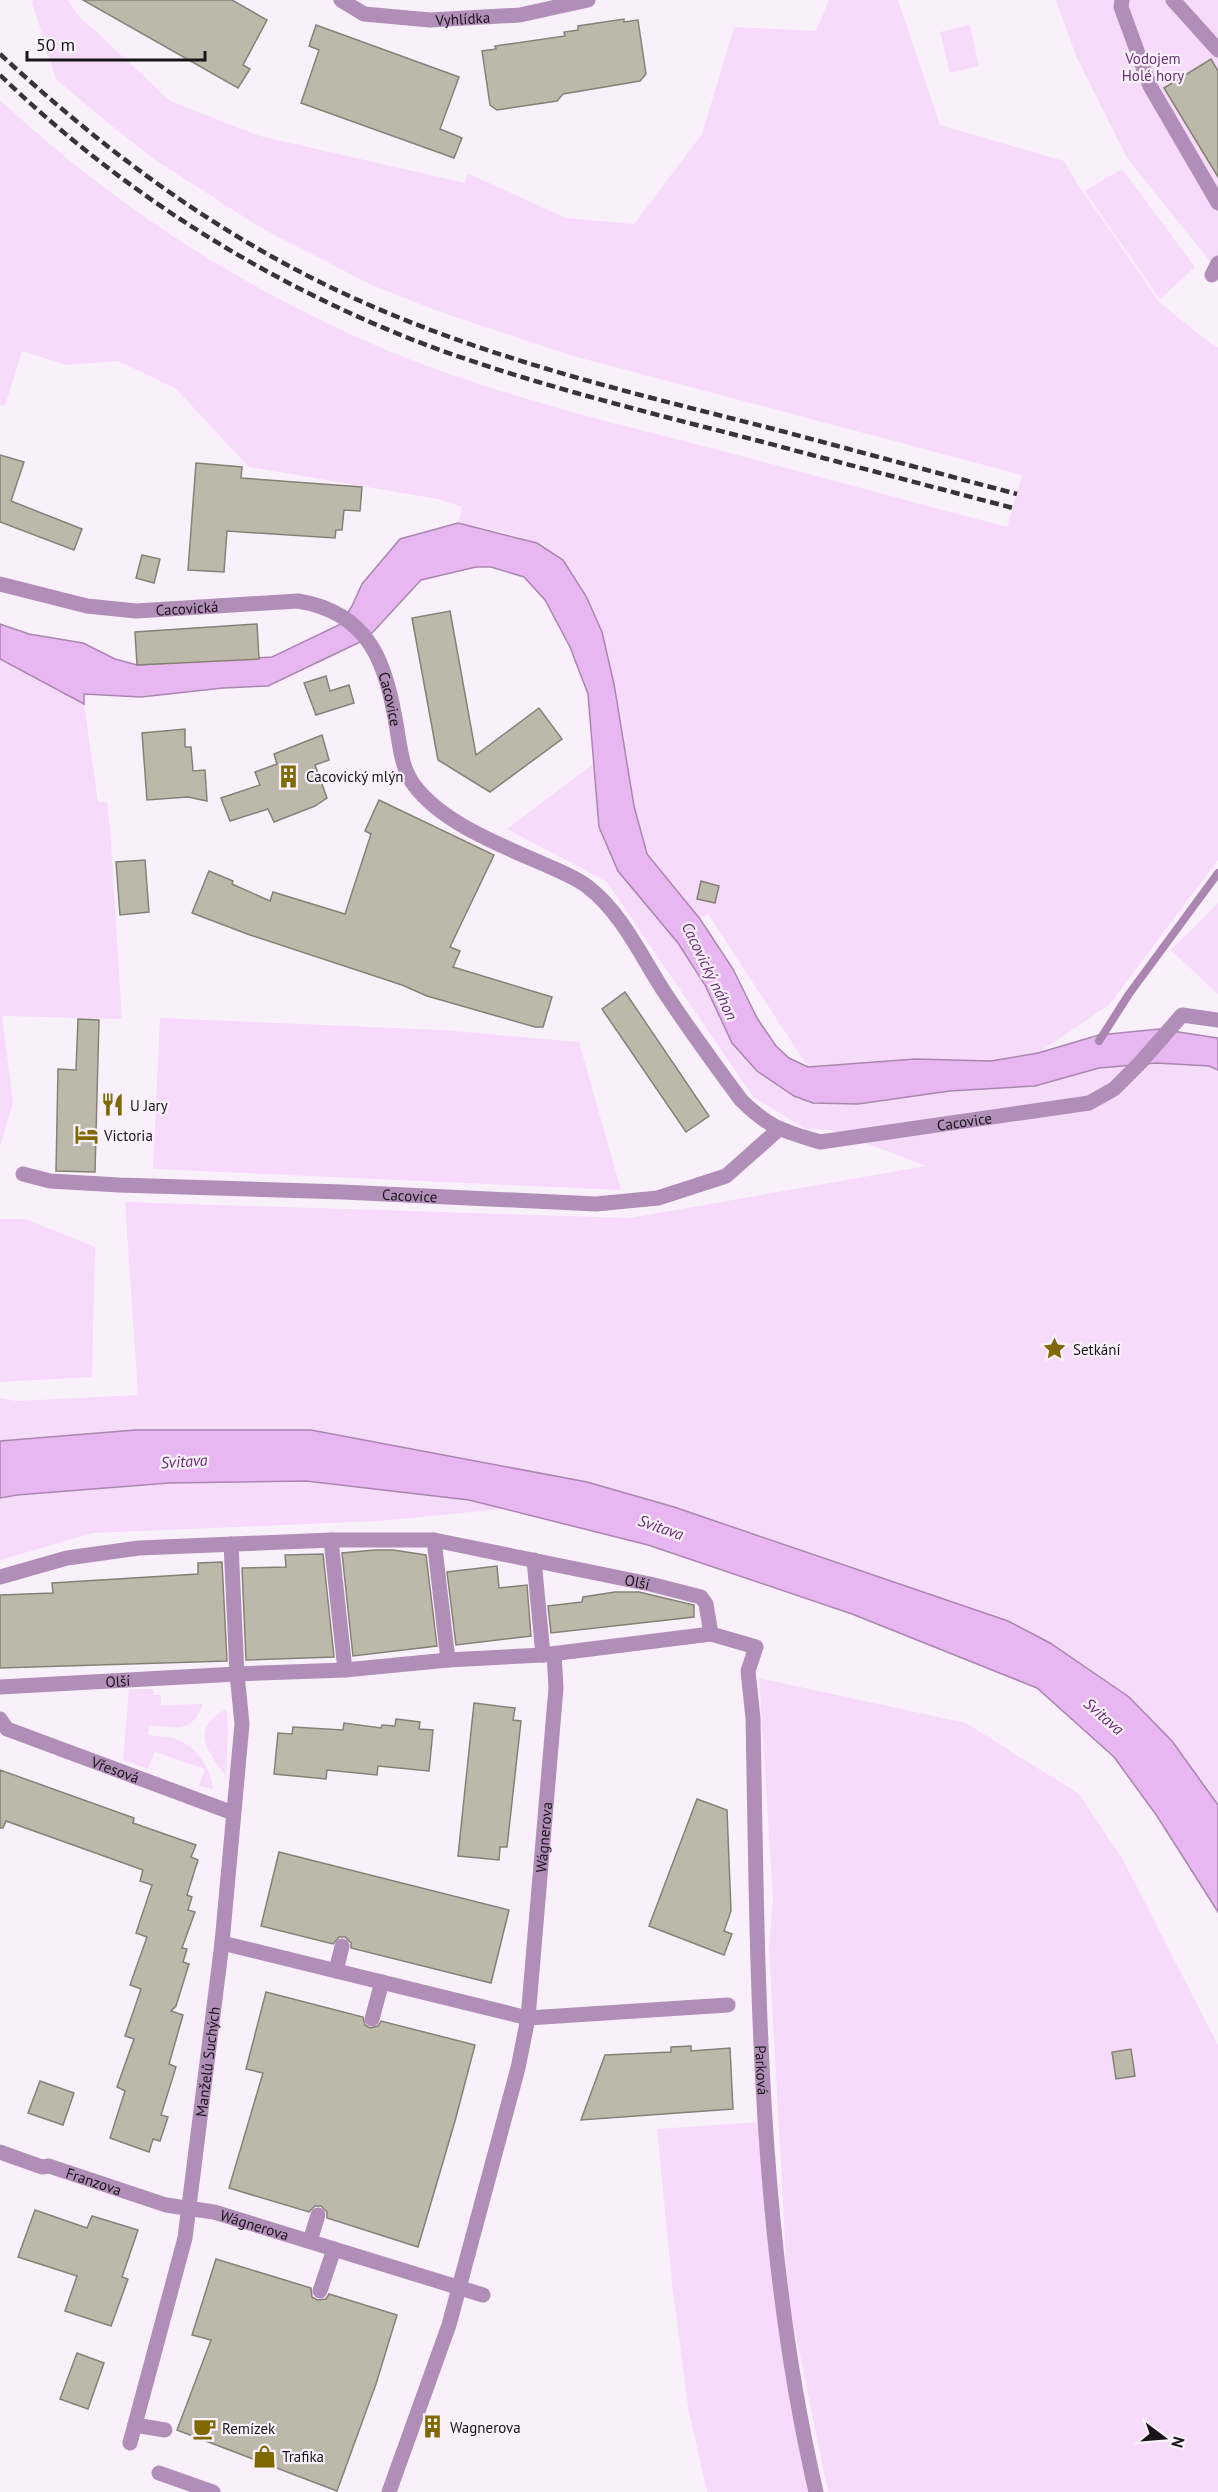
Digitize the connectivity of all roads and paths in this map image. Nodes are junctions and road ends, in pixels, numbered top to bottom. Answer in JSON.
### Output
{"nodes":[{"id":1,"x":341,"y":0,"type":"edge"},
{"id":2,"x":588,"y":0,"type":"edge"},
{"id":3,"x":1122,"y":0,"type":"edge"},
{"id":4,"x":1173,"y":0,"type":"edge"},
{"id":5,"x":1218,"y":50,"type":"edge"},
{"id":6,"x":1218,"y":203,"type":"edge"},
{"id":7,"x":0,"y":584,"type":"edge"},
{"id":8,"x":368,"y":638,"type":"joint"},
{"id":9,"x":1218,"y":1020,"type":"edge"},
{"id":10,"x":778,"y":1130,"type":"junction"},
{"id":11,"x":23,"y":1173,"type":"dead end"},
{"id":12,"x":331,"y":1540,"type":"junction"},
{"id":13,"x":434,"y":1540,"type":"junction"},
{"id":14,"x":231,"y":1544,"type":"junction"},
{"id":15,"x":534,"y":1560,"type":"junction"},
{"id":16,"x":0,"y":1576,"type":"edge"},
{"id":17,"x":711,"y":1634,"type":"junction"},
{"id":18,"x":756,"y":1647,"type":"joint"},
{"id":19,"x":549,"y":1655,"type":"junction"},
{"id":20,"x":448,"y":1660,"type":"junction"},
{"id":21,"x":345,"y":1670,"type":"junction"},
{"id":22,"x":237,"y":1674,"type":"junction"},
{"id":23,"x":0,"y":1687,"type":"edge"},
{"id":24,"x":0,"y":1719,"type":"edge"},
{"id":25,"x":233,"y":1813,"type":"junction"},
{"id":26,"x":222,"y":1943,"type":"junction"},
{"id":27,"x":342,"y":1946,"type":"dead end"},
{"id":28,"x":336,"y":1971,"type":"junction"},
{"id":29,"x":382,"y":1982,"type":"junction"},
{"id":30,"x":728,"y":2005,"type":"dead end"},
{"id":31,"x":528,"y":2018,"type":"junction"},
{"id":32,"x":372,"y":2019,"type":"dead end"},
{"id":33,"x":0,"y":2152,"type":"edge"},
{"id":34,"x":188,"y":2207,"type":"junction"},
{"id":35,"x":318,"y":2215,"type":"dead end"},
{"id":36,"x":310,"y":2241,"type":"junction"},
{"id":37,"x":334,"y":2249,"type":"junction"},
{"id":38,"x":458,"y":2288,"type":"junction"},
{"id":39,"x":320,"y":2291,"type":"dead end"},
{"id":40,"x":483,"y":2295,"type":"dead end"},
{"id":41,"x":135,"y":2425,"type":"junction"},
{"id":42,"x":165,"y":2430,"type":"dead end"},
{"id":43,"x":130,"y":2444,"type":"dead end"},
{"id":44,"x":159,"y":2473,"type":"dead end"},
{"id":45,"x":213,"y":2492,"type":"edge"},
{"id":46,"x":389,"y":2492,"type":"edge"},
{"id":47,"x":816,"y":2492,"type":"edge"}],
"edges":[{"from":1,"to":2,"type":"street","name":"Vyhlídka"},
{"from":3,"to":6,"type":"street"},
{"from":4,"to":5,"type":"street"},
{"from":7,"to":8,"type":"street","name":"Cacovická"},
{"from":8,"to":10,"type":"street","name":"Cacovice"},
{"from":9,"to":10,"type":"street","name":"Cacovice"},
{"from":10,"to":11,"type":"street","name":"Cacovice"},
{"from":12,"to":13,"type":"street","name":"Olší"},
{"from":12,"to":14,"type":"street","name":"Olší"},
{"from":12,"to":21,"type":"street"},
{"from":13,"to":15,"type":"street","name":"Olší"},
{"from":13,"to":20,"type":"street"},
{"from":14,"to":16,"type":"street","name":"Olší"},
{"from":14,"to":22,"type":"street"},
{"from":15,"to":17,"type":"street","name":"Olší"},
{"from":15,"to":19,"type":"street"},
{"from":17,"to":18,"type":"street","name":"Olší"},
{"from":17,"to":19,"type":"street","name":"Olší"},
{"from":18,"to":47,"type":"street","name":"Parková"},
{"from":19,"to":20,"type":"street","name":"Olší"},
{"from":19,"to":31,"type":"street","name":"Wágnerova"},
{"from":20,"to":21,"type":"street","name":"Olší"},
{"from":21,"to":22,"type":"street","name":"Olší"},
{"from":22,"to":23,"type":"street","name":"Olší"},
{"from":22,"to":25,"type":"street","name":"Manželů Suchých"},
{"from":24,"to":25,"type":"street","name":"Vřesová"},
{"from":25,"to":26,"type":"street","name":"Manželů Suchých"},
{"from":26,"to":28,"type":"street"},
{"from":26,"to":34,"type":"street","name":"Manželů Suchých"},
{"from":27,"to":28,"type":"street"},
{"from":28,"to":29,"type":"street"},
{"from":29,"to":31,"type":"street"},
{"from":29,"to":32,"type":"street"},
{"from":30,"to":31,"type":"street"},
{"from":31,"to":38,"type":"street","name":"Wágnerova"},
{"from":33,"to":34,"type":"street","name":"Franzova"},
{"from":34,"to":36,"type":"street","name":"Wágnerova"},
{"from":34,"to":41,"type":"street","name":"Manželů Suchých"},
{"from":35,"to":36,"type":"street"},
{"from":36,"to":37,"type":"street","name":"Wágnerova"},
{"from":37,"to":38,"type":"street","name":"Wágnerova"},
{"from":37,"to":39,"type":"street"},
{"from":38,"to":40,"type":"street"},
{"from":38,"to":46,"type":"street","name":"Wágnerova"},
{"from":41,"to":42,"type":"street"},
{"from":41,"to":43,"type":"street","name":"Manželů Suchých"},
{"from":44,"to":45,"type":"street"}]}
